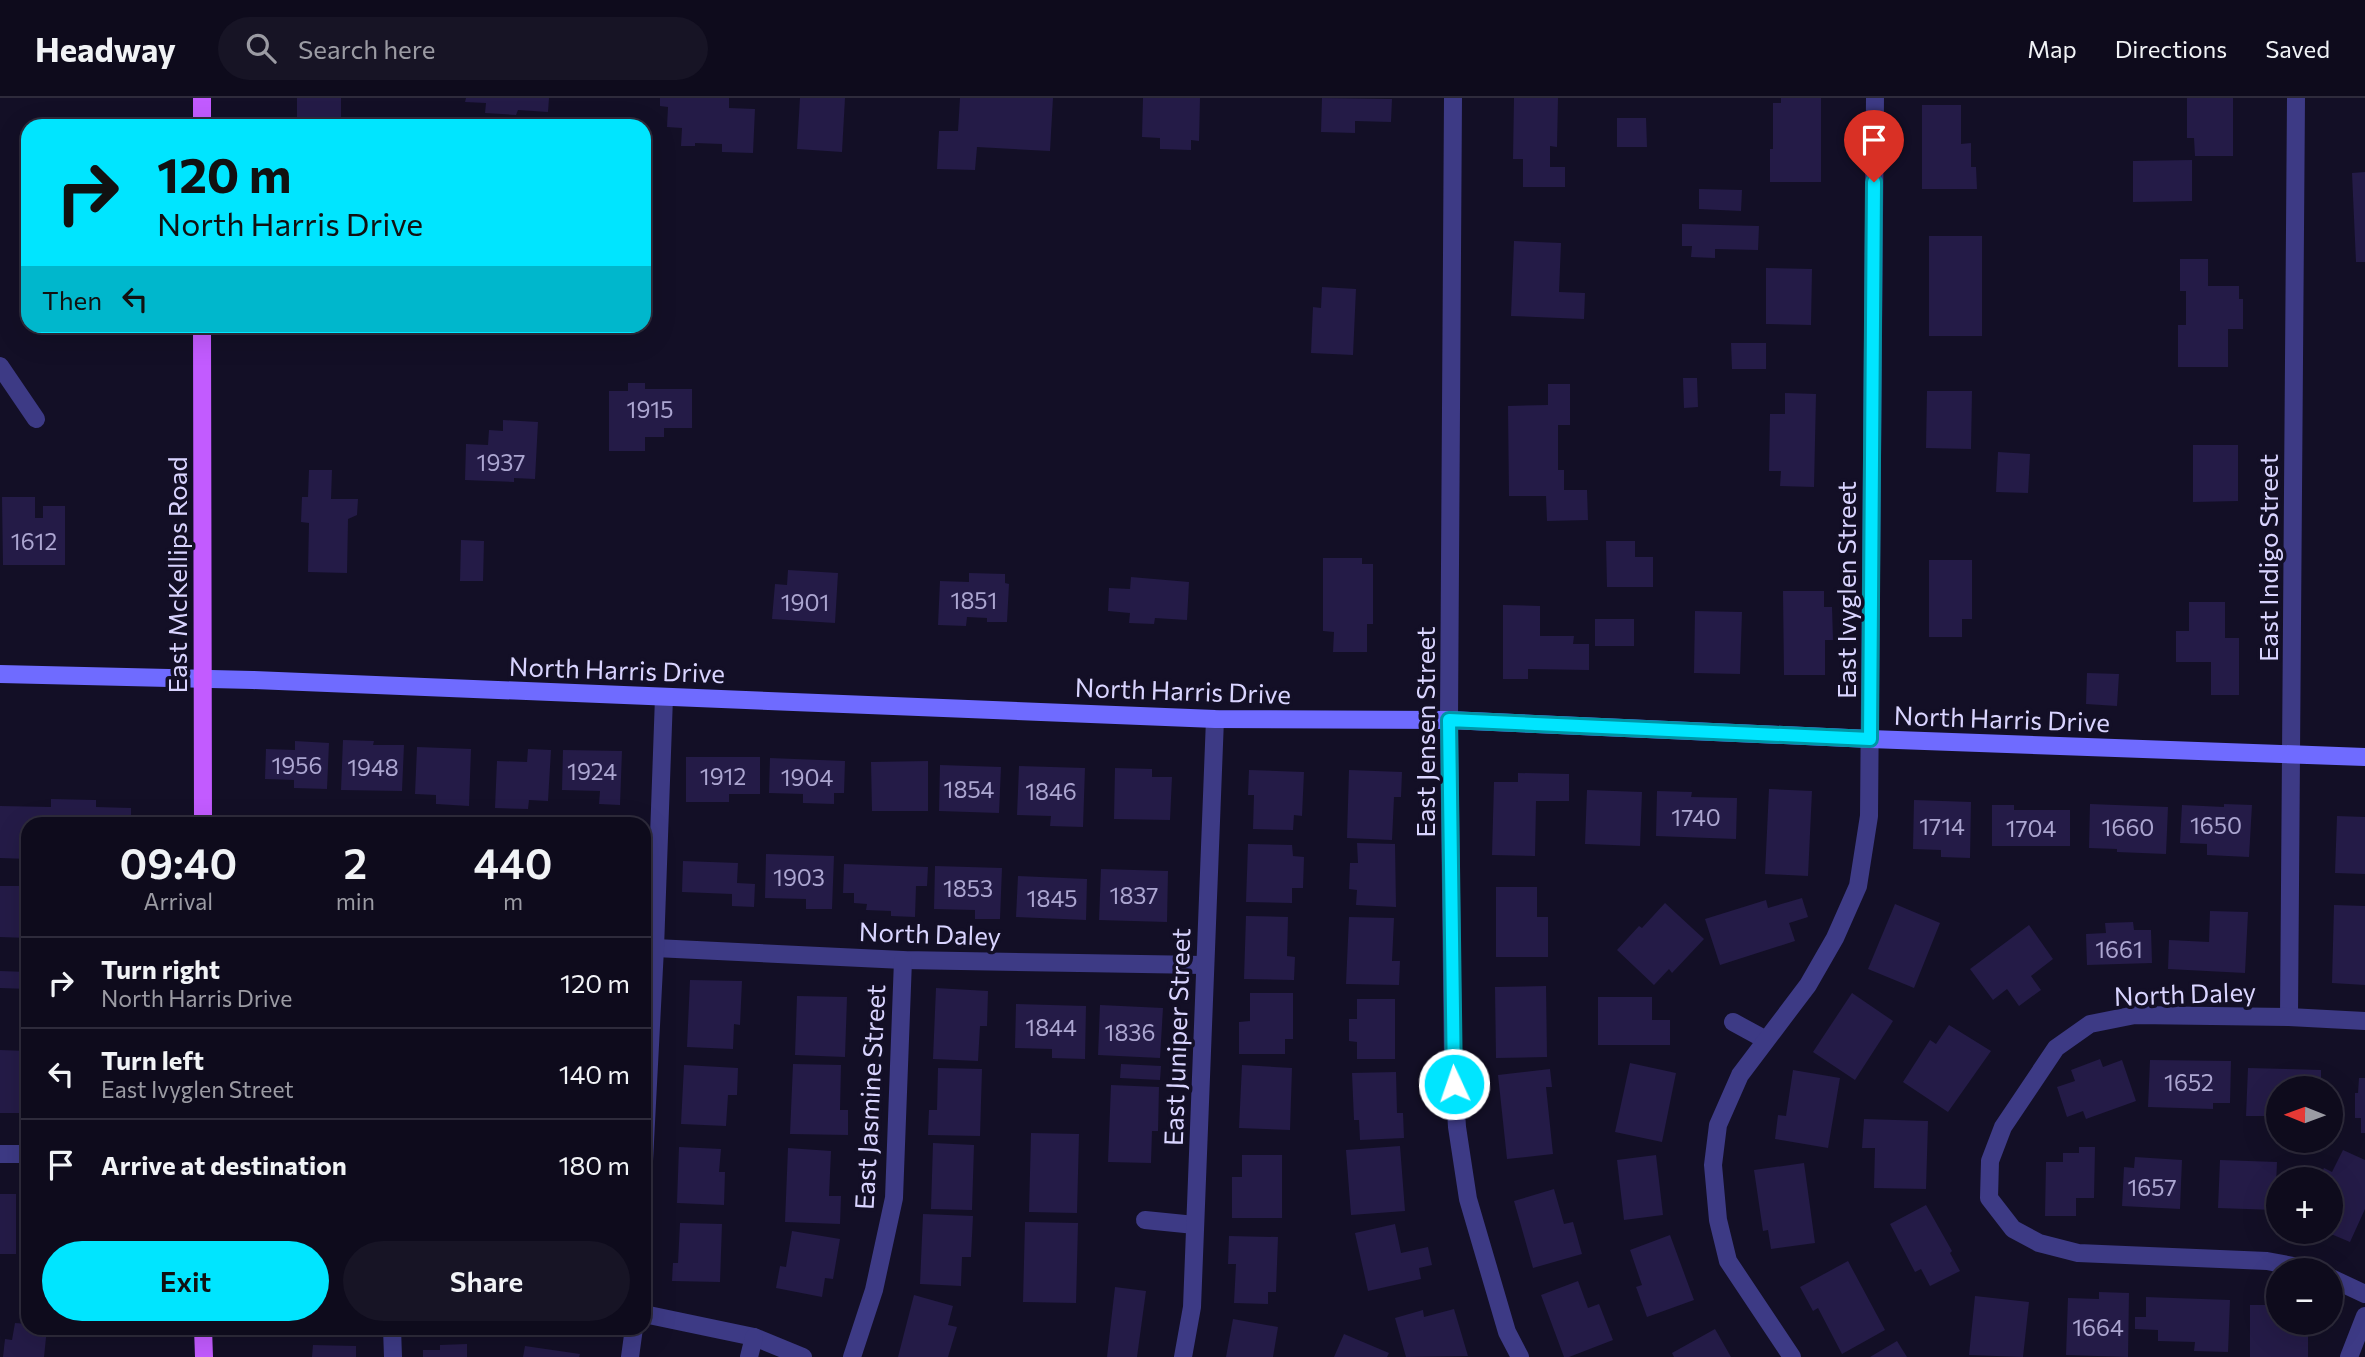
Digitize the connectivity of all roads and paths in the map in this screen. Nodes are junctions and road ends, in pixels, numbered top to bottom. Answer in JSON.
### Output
{"nodes":[{"id":1,"x":202,"y":98,"type":"edge"},
{"id":2,"x":1453,"y":98,"type":"edge"},
{"id":3,"x":1875,"y":98,"type":"edge"},
{"id":4,"x":2296,"y":98,"type":"edge"},
{"id":5,"x":202,"y":119,"type":"edge"},
{"id":6,"x":202,"y":333,"type":"edge"},
{"id":7,"x":0,"y":366,"type":"edge"},
{"id":8,"x":36,"y":419,"type":"dead end"},
{"id":9,"x":0,"y":674,"type":"edge"},
{"id":10,"x":202,"y":679,"type":"junction"},
{"id":11,"x":664,"y":697,"type":"junction"},
{"id":12,"x":1215,"y":719,"type":"junction"},
{"id":13,"x":1449,"y":720,"type":"junction"},
{"id":14,"x":1870,"y":739,"type":"junction"},
{"id":15,"x":2292,"y":754,"type":"junction"},
{"id":16,"x":2365,"y":757,"type":"edge"},
{"id":17,"x":202,"y":817,"type":"edge"},
{"id":18,"x":655,"y":948,"type":"junction"},
{"id":19,"x":903,"y":960,"type":"junction"},
{"id":20,"x":1205,"y":965,"type":"junction"},
{"id":21,"x":2289,"y":1017,"type":"junction"},
{"id":22,"x":1733,"y":1021,"type":"dead end"},
{"id":23,"x":2365,"y":1021,"type":"edge"},
{"id":24,"x":651,"y":1025,"type":"edge"},
{"id":25,"x":1766,"y":1040,"type":"junction"},
{"id":26,"x":0,"y":1154,"type":"edge"},
{"id":27,"x":21,"y":1154,"type":"edge"},
{"id":28,"x":1145,"y":1220,"type":"dead end"},
{"id":29,"x":1195,"y":1225,"type":"junction"},
{"id":30,"x":2266,"y":1261,"type":"edge"},
{"id":31,"x":2343,"y":1284,"type":"edge"},
{"id":32,"x":2365,"y":1294,"type":"edge"},
{"id":33,"x":651,"y":1315,"type":"edge"},
{"id":34,"x":2365,"y":1316,"type":"edge"},
{"id":35,"x":203,"y":1335,"type":"edge"},
{"id":36,"x":392,"y":1335,"type":"edge"},
{"id":37,"x":633,"y":1335,"type":"edge"},
{"id":38,"x":754,"y":1337,"type":"junction"},
{"id":39,"x":204,"y":1357,"type":"edge"},
{"id":40,"x":393,"y":1357,"type":"edge"},
{"id":41,"x":630,"y":1357,"type":"edge"},
{"id":42,"x":749,"y":1357,"type":"edge"},
{"id":43,"x":803,"y":1357,"type":"edge"},
{"id":44,"x":852,"y":1357,"type":"edge"},
{"id":45,"x":1183,"y":1357,"type":"edge"},
{"id":46,"x":1520,"y":1357,"type":"edge"},
{"id":47,"x":1792,"y":1357,"type":"edge"},
{"id":48,"x":2349,"y":1357,"type":"edge"}],
"edges":[{"from":1,"to":5,"type":"main road"},
{"from":2,"to":13,"type":"street","name":"East Jensen Street"},
{"from":3,"to":14,"type":"street","name":"East Ivyglen Street"},
{"from":4,"to":15,"type":"street","name":"East Indigo Street"},
{"from":6,"to":10,"type":"main road","name":"East McKellips Road"},
{"from":7,"to":8,"type":"street"},
{"from":9,"to":10,"type":"street","name":"North Harris Drive"},
{"from":10,"to":11,"type":"street","name":"North Harris Drive"},
{"from":10,"to":17,"type":"main road","name":"East McKellips Road"},
{"from":11,"to":12,"type":"street","name":"North Harris Drive"},
{"from":11,"to":18,"type":"street"},
{"from":12,"to":13,"type":"street","name":"North Harris Drive"},
{"from":12,"to":20,"type":"street","name":"East Juniper Street"},
{"from":13,"to":14,"type":"street","name":"North Harris Drive"},
{"from":13,"to":46,"type":"street","name":"East Jensen Street"},
{"from":14,"to":15,"type":"street","name":"North Harris Drive"},
{"from":14,"to":25,"type":"street","name":"East Ivyglen Street"},
{"from":15,"to":16,"type":"street","name":"North Harris Drive"},
{"from":15,"to":21,"type":"street","name":"East Indigo Street"},
{"from":18,"to":19,"type":"street","name":"North Daley"},
{"from":18,"to":24,"type":"street"},
{"from":19,"to":20,"type":"street","name":"North Daley"},
{"from":19,"to":44,"type":"street","name":"East Jasmine Street"},
{"from":20,"to":29,"type":"street","name":"East Juniper Street"},
{"from":21,"to":23,"type":"street","name":"North Daley"},
{"from":21,"to":30,"type":"street","name":"North Daley"},
{"from":22,"to":25,"type":"street"},
{"from":25,"to":47,"type":"street","name":"East Ivyglen Street"},
{"from":26,"to":27,"type":"street"},
{"from":28,"to":29,"type":"street"},
{"from":29,"to":45,"type":"street","name":"East Juniper Street"},
{"from":31,"to":32,"type":"street"},
{"from":33,"to":38,"type":"street"},
{"from":34,"to":48,"type":"street"},
{"from":35,"to":39,"type":"main road"},
{"from":36,"to":40,"type":"street"},
{"from":37,"to":41,"type":"street"},
{"from":38,"to":42,"type":"street"},
{"from":38,"to":43,"type":"street"}]}
